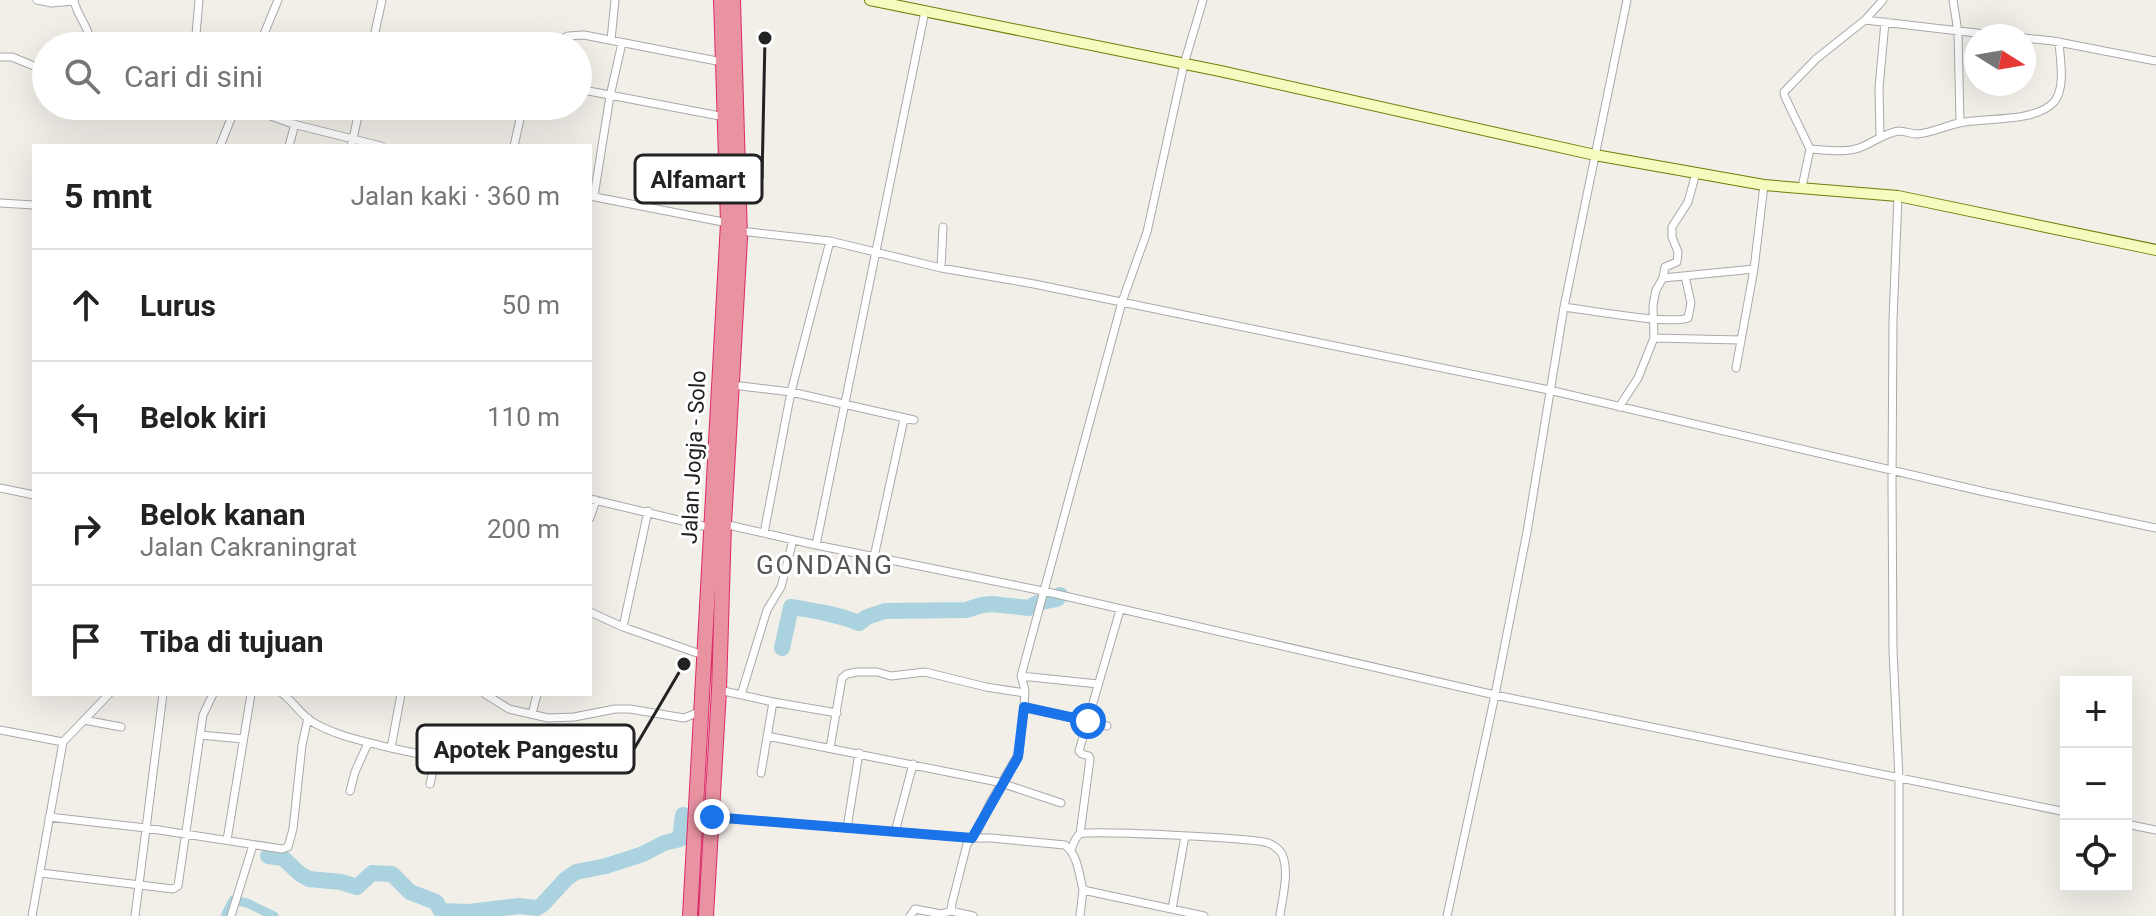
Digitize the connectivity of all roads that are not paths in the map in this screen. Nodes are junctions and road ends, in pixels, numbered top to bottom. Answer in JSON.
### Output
{"nodes":[{"id":1,"x":37,"y":0,"type":"edge"},
{"id":2,"x":199,"y":0,"type":"edge"},
{"id":3,"x":278,"y":0,"type":"edge"},
{"id":4,"x":382,"y":0,"type":"edge"},
{"id":5,"x":615,"y":0,"type":"edge"},
{"id":6,"x":721,"y":0,"type":"edge"},
{"id":7,"x":733,"y":0,"type":"edge"},
{"id":8,"x":870,"y":0,"type":"edge"},
{"id":9,"x":1203,"y":0,"type":"edge"},
{"id":10,"x":1627,"y":0,"type":"edge"},
{"id":11,"x":1883,"y":0,"type":"edge"},
{"id":12,"x":1953,"y":0,"type":"edge"},
{"id":13,"x":74,"y":1,"type":"edge"},
{"id":14,"x":925,"y":11,"type":"junction"},
{"id":15,"x":1865,"y":20,"type":"junction"},
{"id":16,"x":1885,"y":22,"type":"junction"},
{"id":17,"x":89,"y":32,"type":"edge"},
{"id":18,"x":196,"y":32,"type":"edge"},
{"id":19,"x":265,"y":32,"type":"edge"},
{"id":20,"x":375,"y":32,"type":"edge"},
{"id":21,"x":1958,"y":32,"type":"junction"},
{"id":22,"x":1964,"y":33,"type":"edge"},
{"id":23,"x":592,"y":36,"type":"edge"},
{"id":24,"x":2036,"y":39,"type":"edge"},
{"id":25,"x":611,"y":40,"type":"junction"},
{"id":26,"x":2059,"y":42,"type":"junction"},
{"id":27,"x":622,"y":43,"type":"junction"},
{"id":28,"x":0,"y":57,"type":"edge"},
{"id":29,"x":2156,"y":61,"type":"edge"},
{"id":30,"x":724,"y":62,"type":"junction"},
{"id":31,"x":1184,"y":64,"type":"junction"},
{"id":32,"x":32,"y":65,"type":"edge"},
{"id":33,"x":592,"y":92,"type":"edge"},
{"id":34,"x":610,"y":96,"type":"junction"},
{"id":35,"x":725,"y":117,"type":"junction"},
{"id":36,"x":230,"y":120,"type":"edge"},
{"id":37,"x":283,"y":120,"type":"edge"},
{"id":38,"x":357,"y":120,"type":"edge"},
{"id":39,"x":520,"y":120,"type":"edge"},
{"id":40,"x":1960,"y":123,"type":"junction"},
{"id":41,"x":295,"y":124,"type":"junction"},
{"id":42,"x":1880,"y":137,"type":"junction"},
{"id":43,"x":352,"y":143,"type":"edge"},
{"id":44,"x":221,"y":144,"type":"edge"},
{"id":45,"x":290,"y":144,"type":"edge"},
{"id":46,"x":514,"y":144,"type":"edge"},
{"id":47,"x":1810,"y":149,"type":"junction"},
{"id":48,"x":1595,"y":155,"type":"junction"},
{"id":49,"x":1696,"y":173,"type":"junction"},
{"id":50,"x":1764,"y":185,"type":"junction"},
{"id":51,"x":1802,"y":187,"type":"junction"},
{"id":52,"x":592,"y":196,"type":"edge"},
{"id":53,"x":1898,"y":196,"type":"junction"},
{"id":54,"x":0,"y":203,"type":"edge"},
{"id":55,"x":32,"y":205,"type":"edge"},
{"id":56,"x":734,"y":227,"type":"junction"},
{"id":57,"x":943,"y":227,"type":"dead end"},
{"id":58,"x":830,"y":241,"type":"junction"},
{"id":59,"x":2156,"y":250,"type":"edge"},
{"id":60,"x":876,"y":253,"type":"junction"},
{"id":61,"x":941,"y":268,"type":"junction"},
{"id":62,"x":1754,"y":269,"type":"junction"},
{"id":63,"x":1685,"y":276,"type":"junction"},
{"id":64,"x":1663,"y":278,"type":"junction"},
{"id":65,"x":1122,"y":302,"type":"junction"},
{"id":66,"x":1564,"y":307,"type":"junction"},
{"id":67,"x":1653,"y":319,"type":"junction"},
{"id":68,"x":1654,"y":338,"type":"junction"},
{"id":69,"x":1740,"y":340,"type":"junction"},
{"id":70,"x":1736,"y":368,"type":"dead end"},
{"id":71,"x":732,"y":385,"type":"junction"},
{"id":72,"x":1549,"y":390,"type":"junction"},
{"id":73,"x":791,"y":392,"type":"junction"},
{"id":74,"x":843,"y":405,"type":"junction"},
{"id":75,"x":1619,"y":407,"type":"junction"},
{"id":76,"x":904,"y":419,"type":"junction"},
{"id":77,"x":914,"y":420,"type":"dead end"},
{"id":78,"x":1892,"y":471,"type":"junction"},
{"id":79,"x":0,"y":488,"type":"edge"},
{"id":80,"x":32,"y":495,"type":"edge"},
{"id":81,"x":593,"y":500,"type":"edge"},
{"id":82,"x":648,"y":511,"type":"junction"},
{"id":83,"x":718,"y":526,"type":"junction"},
{"id":84,"x":2156,"y":528,"type":"edge"},
{"id":85,"x":764,"y":533,"type":"junction"},
{"id":86,"x":793,"y":540,"type":"junction"},
{"id":87,"x":816,"y":545,"type":"junction"},
{"id":88,"x":874,"y":557,"type":"junction"},
{"id":89,"x":1043,"y":591,"type":"junction"},
{"id":90,"x":1120,"y":610,"type":"junction"},
{"id":91,"x":592,"y":613,"type":"edge"},
{"id":92,"x":623,"y":627,"type":"junction"},
{"id":93,"x":705,"y":655,"type":"junction"},
{"id":94,"x":1021,"y":676,"type":"junction"},
{"id":95,"x":1098,"y":684,"type":"junction"},
{"id":96,"x":719,"y":690,"type":"junction"},
{"id":97,"x":1025,"y":693,"type":"junction"},
{"id":98,"x":741,"y":695,"type":"junction"},
{"id":99,"x":1495,"y":695,"type":"junction"},
{"id":100,"x":107,"y":696,"type":"edge"},
{"id":101,"x":163,"y":696,"type":"edge"},
{"id":102,"x":212,"y":696,"type":"edge"},
{"id":103,"x":251,"y":696,"type":"edge"},
{"id":104,"x":401,"y":696,"type":"edge"},
{"id":105,"x":488,"y":696,"type":"edge"},
{"id":106,"x":536,"y":696,"type":"edge"},
{"id":107,"x":291,"y":697,"type":"edge"},
{"id":108,"x":773,"y":702,"type":"junction"},
{"id":109,"x":1024,"y":707,"type":"junction"},
{"id":110,"x":718,"y":709,"type":"junction"},
{"id":111,"x":702,"y":711,"type":"junction"},
{"id":112,"x":837,"y":713,"type":"junction"},
{"id":113,"x":532,"y":714,"type":"junction"},
{"id":114,"x":308,"y":718,"type":"junction"},
{"id":115,"x":84,"y":720,"type":"junction"},
{"id":116,"x":1088,"y":721,"type":"junction"},
{"id":117,"x":1107,"y":726,"type":"dead end"},
{"id":118,"x":121,"y":727,"type":"dead end"},
{"id":119,"x":0,"y":730,"type":"edge"},
{"id":120,"x":200,"y":735,"type":"junction"},
{"id":121,"x":767,"y":736,"type":"junction"},
{"id":122,"x":243,"y":739,"type":"junction"},
{"id":123,"x":63,"y":742,"type":"junction"},
{"id":124,"x":368,"y":743,"type":"junction"},
{"id":125,"x":391,"y":748,"type":"junction"},
{"id":126,"x":830,"y":748,"type":"junction"},
{"id":127,"x":859,"y":753,"type":"junction"},
{"id":128,"x":913,"y":764,"type":"junction"},
{"id":129,"x":761,"y":773,"type":"dead end"},
{"id":130,"x":1899,"y":779,"type":"junction"},
{"id":131,"x":430,"y":784,"type":"dead end"},
{"id":132,"x":1002,"y":784,"type":"junction"},
{"id":133,"x":350,"y":791,"type":"dead end"},
{"id":134,"x":1061,"y":803,"type":"dead end"},
{"id":135,"x":2060,"y":811,"type":"edge"},
{"id":136,"x":49,"y":817,"type":"junction"},
{"id":137,"x":712,"y":817,"type":"junction"},
{"id":138,"x":2132,"y":825,"type":"edge"},
{"id":139,"x":146,"y":828,"type":"junction"},
{"id":140,"x":847,"y":828,"type":"junction"},
{"id":141,"x":2156,"y":830,"type":"edge"},
{"id":142,"x":895,"y":832,"type":"junction"},
{"id":143,"x":185,"y":834,"type":"junction"},
{"id":144,"x":1080,"y":834,"type":"junction"},
{"id":145,"x":1185,"y":836,"type":"junction"},
{"id":146,"x":972,"y":838,"type":"junction"},
{"id":147,"x":227,"y":840,"type":"junction"},
{"id":148,"x":253,"y":845,"type":"junction"},
{"id":149,"x":1071,"y":850,"type":"junction"},
{"id":150,"x":41,"y":873,"type":"junction"},
{"id":151,"x":137,"y":886,"type":"junction"},
{"id":152,"x":1083,"y":890,"type":"junction"},
{"id":153,"x":951,"y":911,"type":"junction"},
{"id":154,"x":1166,"y":911,"type":"edge"},
{"id":155,"x":32,"y":916,"type":"edge"},
{"id":156,"x":135,"y":916,"type":"edge"},
{"id":157,"x":231,"y":916,"type":"edge"},
{"id":158,"x":690,"y":916,"type":"edge"},
{"id":159,"x":706,"y":916,"type":"edge"},
{"id":160,"x":910,"y":916,"type":"edge"},
{"id":161,"x":973,"y":916,"type":"edge"},
{"id":162,"x":1080,"y":916,"type":"edge"},
{"id":163,"x":1204,"y":916,"type":"edge"},
{"id":164,"x":1280,"y":916,"type":"edge"},
{"id":165,"x":1447,"y":916,"type":"edge"},
{"id":166,"x":1899,"y":916,"type":"edge"}],
"edges":[{"from":1,"to":13,"type":"street"},
{"from":2,"to":18,"type":"street"},
{"from":3,"to":19,"type":"street"},
{"from":4,"to":20,"type":"street"},
{"from":5,"to":25,"type":"street"},
{"from":6,"to":30,"type":"highway","name":"Jalan Jogja - Solo"},
{"from":7,"to":56,"type":"highway","name":"Jalan Jogja - Solo"},
{"from":8,"to":14,"type":"street"},
{"from":9,"to":31,"type":"street"},
{"from":10,"to":48,"type":"street"},
{"from":11,"to":15,"type":"street"},
{"from":12,"to":21,"type":"street"},
{"from":13,"to":17,"type":"street"},
{"from":14,"to":31,"type":"street"},
{"from":14,"to":60,"type":"street"},
{"from":15,"to":16,"type":"street"},
{"from":15,"to":47,"type":"street"},
{"from":16,"to":21,"type":"street"},
{"from":16,"to":42,"type":"street"},
{"from":21,"to":22,"type":"street"},
{"from":21,"to":40,"type":"street"},
{"from":23,"to":25,"type":"street"},
{"from":24,"to":26,"type":"street"},
{"from":25,"to":27,"type":"street"},
{"from":26,"to":29,"type":"street"},
{"from":26,"to":40,"type":"street"},
{"from":27,"to":30,"type":"street"},
{"from":27,"to":34,"type":"street"},
{"from":28,"to":32,"type":"street"},
{"from":30,"to":35,"type":"highway","name":"Jalan Jogja - Solo"},
{"from":31,"to":48,"type":"street"},
{"from":31,"to":65,"type":"street"},
{"from":33,"to":34,"type":"street"},
{"from":34,"to":35,"type":"street"},
{"from":34,"to":52,"type":"street"},
{"from":35,"to":56,"type":"highway","name":"Jalan Jogja - Solo"},
{"from":36,"to":44,"type":"street"},
{"from":37,"to":41,"type":"street"},
{"from":38,"to":43,"type":"street"},
{"from":39,"to":46,"type":"street"},
{"from":40,"to":42,"type":"street"},
{"from":41,"to":43,"type":"street"},
{"from":41,"to":45,"type":"street"},
{"from":42,"to":47,"type":"street"},
{"from":47,"to":51,"type":"street"},
{"from":48,"to":49,"type":"street"},
{"from":48,"to":66,"type":"street"},
{"from":49,"to":50,"type":"street"},
{"from":49,"to":64,"type":"street"},
{"from":50,"to":51,"type":"street"},
{"from":50,"to":62,"type":"street"},
{"from":51,"to":53,"type":"street"},
{"from":52,"to":56,"type":"street"},
{"from":53,"to":59,"type":"street"},
{"from":53,"to":78,"type":"street"},
{"from":54,"to":55,"type":"street"},
{"from":56,"to":58,"type":"street"},
{"from":56,"to":71,"type":"highway","name":"Jalan Jogja - Solo"},
{"from":56,"to":83,"type":"highway","name":"Jalan Jogja - Solo"},
{"from":57,"to":61,"type":"street"},
{"from":58,"to":60,"type":"street"},
{"from":58,"to":73,"type":"street"},
{"from":60,"to":61,"type":"street"},
{"from":60,"to":74,"type":"street"},
{"from":61,"to":65,"type":"street"},
{"from":62,"to":63,"type":"street"},
{"from":62,"to":69,"type":"street"},
{"from":63,"to":64,"type":"street"},
{"from":63,"to":67,"type":"street"},
{"from":64,"to":67,"type":"street"},
{"from":65,"to":72,"type":"street"},
{"from":65,"to":89,"type":"street"},
{"from":66,"to":67,"type":"street"},
{"from":66,"to":72,"type":"street"},
{"from":67,"to":68,"type":"street"},
{"from":68,"to":69,"type":"street"},
{"from":68,"to":75,"type":"street"},
{"from":69,"to":70,"type":"street"},
{"from":71,"to":73,"type":"street"},
{"from":71,"to":83,"type":"highway","name":"Jalan Jogja - Solo"},
{"from":72,"to":75,"type":"street"},
{"from":72,"to":99,"type":"street"},
{"from":73,"to":74,"type":"street"},
{"from":73,"to":85,"type":"street"},
{"from":74,"to":76,"type":"street"},
{"from":74,"to":87,"type":"street"},
{"from":75,"to":78,"type":"street"},
{"from":76,"to":77,"type":"street"},
{"from":76,"to":88,"type":"street"},
{"from":78,"to":84,"type":"street"},
{"from":78,"to":130,"type":"street"},
{"from":79,"to":80,"type":"street"},
{"from":81,"to":82,"type":"street"},
{"from":82,"to":83,"type":"street"},
{"from":82,"to":92,"type":"street"},
{"from":83,"to":85,"type":"street"},
{"from":83,"to":93,"type":"highway","name":"Jalan Jogja - Solo"},
{"from":83,"to":96,"type":"highway","name":"Jalan Jogja - Solo"},
{"from":85,"to":86,"type":"street"},
{"from":86,"to":87,"type":"street"},
{"from":86,"to":98,"type":"street"},
{"from":87,"to":88,"type":"street"},
{"from":88,"to":89,"type":"street"},
{"from":89,"to":90,"type":"street"},
{"from":89,"to":94,"type":"street"},
{"from":90,"to":95,"type":"street"},
{"from":90,"to":99,"type":"street"},
{"from":91,"to":92,"type":"street"},
{"from":92,"to":93,"type":"street"},
{"from":93,"to":111,"type":"highway","name":"Jalan Jogja - Solo"},
{"from":94,"to":95,"type":"street"},
{"from":94,"to":97,"type":"street"},
{"from":95,"to":116,"type":"street"},
{"from":96,"to":98,"type":"street"},
{"from":96,"to":110,"type":"highway","name":"Jalan Jogja - Solo"},
{"from":97,"to":109,"type":"street"},
{"from":97,"to":112,"type":"street"},
{"from":98,"to":108,"type":"street"},
{"from":99,"to":130,"type":"street"},
{"from":99,"to":165,"type":"street"},
{"from":100,"to":115,"type":"street"},
{"from":101,"to":139,"type":"street"},
{"from":102,"to":120,"type":"street"},
{"from":103,"to":122,"type":"street"},
{"from":104,"to":125,"type":"street"},
{"from":105,"to":113,"type":"street"},
{"from":106,"to":113,"type":"street"},
{"from":107,"to":114,"type":"street"},
{"from":108,"to":112,"type":"street"},
{"from":108,"to":121,"type":"street"},
{"from":109,"to":116,"type":"street"},
{"from":109,"to":132,"type":"street"},
{"from":110,"to":111,"type":"street"},
{"from":110,"to":137,"type":"highway","name":"Jalan Jogja - Solo"},
{"from":111,"to":113,"type":"street"},
{"from":111,"to":158,"type":"highway","name":"Jalan Jogja - Solo"},
{"from":112,"to":126,"type":"street"},
{"from":114,"to":124,"type":"street"},
{"from":114,"to":148,"type":"street"},
{"from":115,"to":118,"type":"street"},
{"from":115,"to":123,"type":"street"},
{"from":116,"to":117,"type":"street"},
{"from":116,"to":144,"type":"street"},
{"from":119,"to":123,"type":"street"},
{"from":120,"to":122,"type":"street"},
{"from":120,"to":143,"type":"street"},
{"from":121,"to":126,"type":"street"},
{"from":121,"to":129,"type":"street"},
{"from":122,"to":147,"type":"street"},
{"from":123,"to":136,"type":"street"},
{"from":124,"to":125,"type":"street"},
{"from":124,"to":133,"type":"street"},
{"from":125,"to":131,"type":"street"},
{"from":126,"to":127,"type":"street"},
{"from":127,"to":128,"type":"street"},
{"from":127,"to":140,"type":"street"},
{"from":128,"to":132,"type":"street"},
{"from":128,"to":142,"type":"street"},
{"from":130,"to":135,"type":"street"},
{"from":130,"to":166,"type":"street"},
{"from":132,"to":134,"type":"street"},
{"from":132,"to":146,"type":"street"},
{"from":136,"to":139,"type":"street"},
{"from":136,"to":150,"type":"street"},
{"from":137,"to":140,"type":"street"},
{"from":137,"to":159,"type":"highway","name":"Jalan Jogja - Solo"},
{"from":138,"to":141,"type":"street"},
{"from":139,"to":143,"type":"street"},
{"from":139,"to":151,"type":"street"},
{"from":140,"to":142,"type":"street"},
{"from":142,"to":146,"type":"street"},
{"from":143,"to":147,"type":"street"},
{"from":143,"to":151,"type":"street"},
{"from":144,"to":145,"type":"street"},
{"from":144,"to":149,"type":"street"},
{"from":145,"to":154,"type":"street"},
{"from":145,"to":164,"type":"street"},
{"from":146,"to":149,"type":"street"},
{"from":146,"to":153,"type":"street"},
{"from":147,"to":148,"type":"street"},
{"from":148,"to":157,"type":"street"},
{"from":149,"to":152,"type":"street"},
{"from":150,"to":151,"type":"street"},
{"from":150,"to":155,"type":"street"},
{"from":151,"to":156,"type":"street"},
{"from":152,"to":154,"type":"street"},
{"from":152,"to":162,"type":"street"},
{"from":153,"to":160,"type":"street"},
{"from":153,"to":161,"type":"street"},
{"from":154,"to":163,"type":"street"}]}
